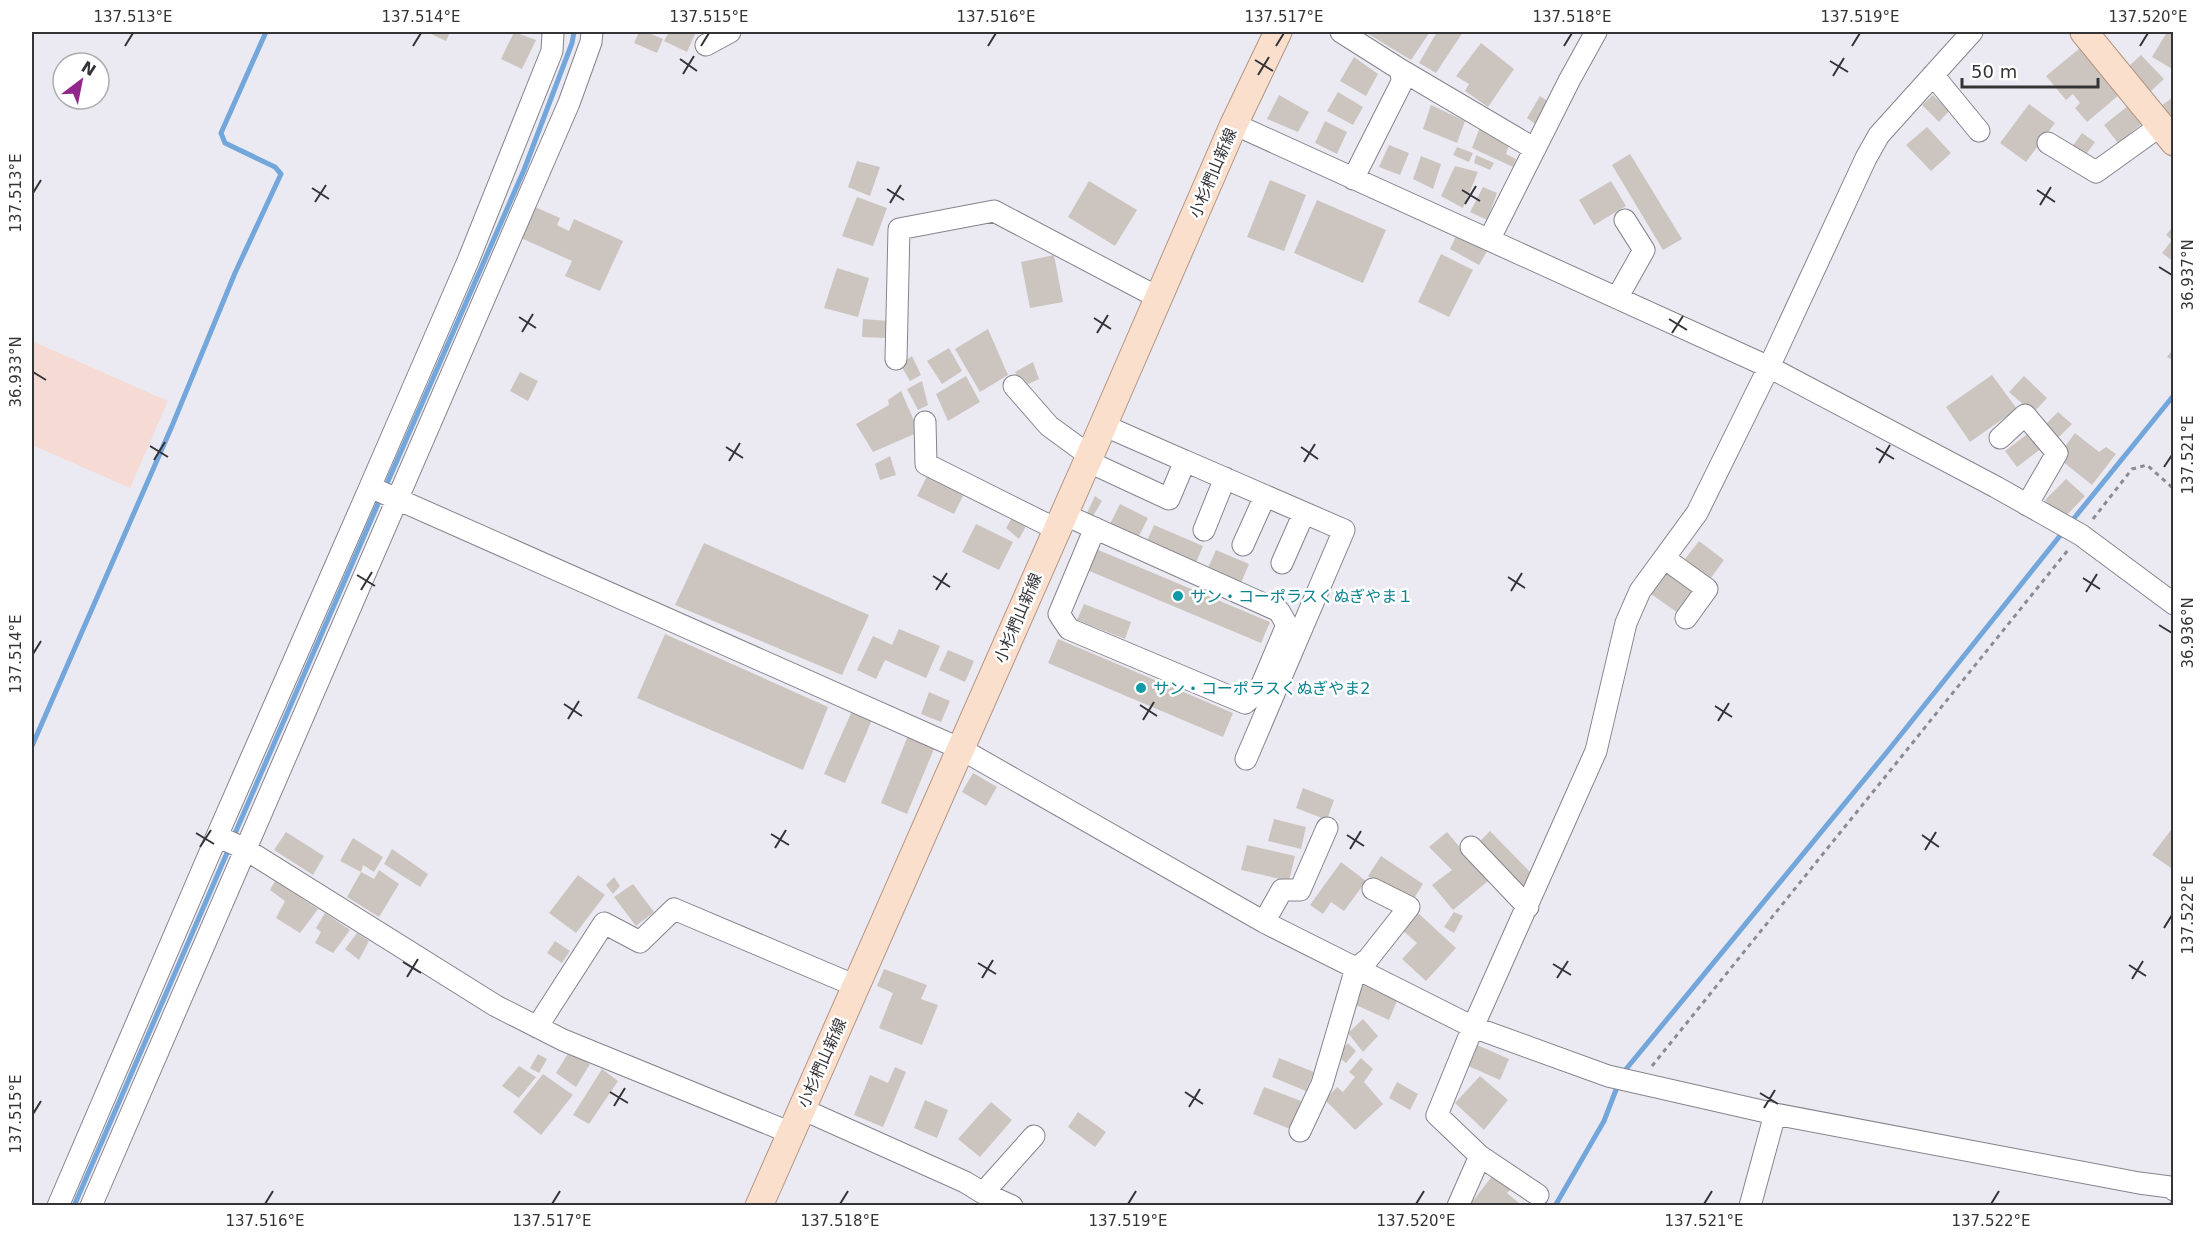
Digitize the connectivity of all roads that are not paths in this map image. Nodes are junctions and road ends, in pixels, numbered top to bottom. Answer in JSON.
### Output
{"nodes":[{"id":1,"x":552,"y":32,"type":"edge"},
{"id":2,"x":592,"y":32,"type":"edge"},
{"id":3,"x":730,"y":32,"type":"edge"},
{"id":4,"x":1278,"y":32,"type":"edge"},
{"id":5,"x":1341,"y":32,"type":"edge"},
{"id":6,"x":1596,"y":32,"type":"edge"},
{"id":7,"x":1972,"y":32,"type":"edge"},
{"id":8,"x":2084,"y":32,"type":"edge"},
{"id":9,"x":706,"y":45,"type":"dead end"},
{"id":10,"x":1401,"y":70,"type":"junction"},
{"id":11,"x":1933,"y":75,"type":"junction"},
{"id":12,"x":1234,"y":124,"type":"junction"},
{"id":13,"x":1979,"y":131,"type":"dead end"},
{"id":14,"x":2167,"y":134,"type":"edge"},
{"id":15,"x":2048,"y":143,"type":"dead end"},
{"id":16,"x":1534,"y":149,"type":"junction"},
{"id":17,"x":1353,"y":178,"type":"junction"},
{"id":18,"x":1625,"y":220,"type":"dead end"},
{"id":19,"x":1489,"y":240,"type":"junction"},
{"id":20,"x":1158,"y":298,"type":"junction"},
{"id":21,"x":1617,"y":298,"type":"junction"},
{"id":22,"x":896,"y":359,"type":"dead end"},
{"id":23,"x":1769,"y":367,"type":"junction"},
{"id":24,"x":1014,"y":386,"type":"dead end"},
{"id":25,"x":925,"y":422,"type":"dead end"},
{"id":26,"x":1103,"y":425,"type":"junction"},
{"id":27,"x":2000,"y":438,"type":"dead end"},
{"id":28,"x":1089,"y":458,"type":"junction"},
{"id":29,"x":1185,"y":461,"type":"junction"},
{"id":30,"x":1225,"y":478,"type":"junction"},
{"id":31,"x":370,"y":487,"type":"junction"},
{"id":32,"x":1265,"y":496,"type":"junction"},
{"id":33,"x":397,"y":500,"type":"junction"},
{"id":34,"x":2026,"y":505,"type":"junction"},
{"id":35,"x":1304,"y":513,"type":"junction"},
{"id":36,"x":1059,"y":521,"type":"junction"},
{"id":37,"x":1095,"y":528,"type":"junction"},
{"id":38,"x":1204,"y":530,"type":"dead end"},
{"id":39,"x":1243,"y":545,"type":"dead end"},
{"id":40,"x":1664,"y":558,"type":"junction"},
{"id":41,"x":1282,"y":563,"type":"dead end"},
{"id":42,"x":2174,"y":604,"type":"edge"},
{"id":43,"x":1686,"y":618,"type":"dead end"},
{"id":44,"x":961,"y":748,"type":"junction"},
{"id":45,"x":1246,"y":759,"type":"dead end"},
{"id":46,"x":1327,"y":828,"type":"dead end"},
{"id":47,"x":217,"y":836,"type":"junction"},
{"id":48,"x":1471,"y":847,"type":"dead end"},
{"id":49,"x":245,"y":849,"type":"junction"},
{"id":50,"x":1373,"y":889,"type":"dead end"},
{"id":51,"x":1528,"y":907,"type":"junction"},
{"id":52,"x":1264,"y":922,"type":"junction"},
{"id":53,"x":1356,"y":968,"type":"junction"},
{"id":54,"x":856,"y":986,"type":"junction"},
{"id":55,"x":537,"y":1027,"type":"junction"},
{"id":56,"x":1473,"y":1027,"type":"junction"},
{"id":57,"x":1775,"y":1114,"type":"junction"},
{"id":58,"x":796,"y":1121,"type":"junction"},
{"id":59,"x":1300,"y":1131,"type":"dead end"},
{"id":60,"x":1034,"y":1136,"type":"dead end"},
{"id":61,"x":1480,"y":1156,"type":"junction"},
{"id":62,"x":2172,"y":1187,"type":"edge"},
{"id":63,"x":983,"y":1193,"type":"junction"},
{"id":64,"x":1538,"y":1195,"type":"dead end"},
{"id":65,"x":58,"y":1206,"type":"edge"},
{"id":66,"x":91,"y":1206,"type":"edge"},
{"id":67,"x":759,"y":1206,"type":"edge"},
{"id":68,"x":1012,"y":1206,"type":"edge"},
{"id":69,"x":1458,"y":1206,"type":"edge"},
{"id":70,"x":1750,"y":1206,"type":"edge"}],
"edges":[{"from":1,"to":31,"type":"street"},
{"from":2,"to":33,"type":"street"},
{"from":3,"to":9,"type":"street"},
{"from":4,"to":12,"type":"main road","name":"小杉椚山新線"},
{"from":5,"to":10,"type":"street"},
{"from":6,"to":16,"type":"street"},
{"from":7,"to":11,"type":"street"},
{"from":8,"to":14,"type":"main road"},
{"from":10,"to":16,"type":"street"},
{"from":10,"to":17,"type":"street"},
{"from":11,"to":13,"type":"street"},
{"from":11,"to":23,"type":"street"},
{"from":12,"to":17,"type":"street"},
{"from":12,"to":20,"type":"main road","name":"小杉椚山新線"},
{"from":14,"to":15,"type":"street"},
{"from":16,"to":19,"type":"street"},
{"from":17,"to":19,"type":"street"},
{"from":18,"to":21,"type":"street"},
{"from":19,"to":21,"type":"street"},
{"from":20,"to":22,"type":"street"},
{"from":20,"to":26,"type":"main road","name":"小杉椚山新線"},
{"from":21,"to":23,"type":"street"},
{"from":23,"to":34,"type":"street"},
{"from":23,"to":40,"type":"street"},
{"from":24,"to":28,"type":"street"},
{"from":25,"to":36,"type":"street"},
{"from":26,"to":28,"type":"main road","name":"小杉椚山新線"},
{"from":26,"to":29,"type":"street"},
{"from":27,"to":34,"type":"street"},
{"from":28,"to":29,"type":"street"},
{"from":28,"to":36,"type":"main road","name":"小杉椚山新線"},
{"from":29,"to":30,"type":"street"},
{"from":30,"to":32,"type":"street"},
{"from":30,"to":38,"type":"street"},
{"from":31,"to":33,"type":"street"},
{"from":31,"to":47,"type":"street"},
{"from":32,"to":35,"type":"street"},
{"from":32,"to":39,"type":"street"},
{"from":33,"to":44,"type":"street"},
{"from":33,"to":49,"type":"street"},
{"from":34,"to":42,"type":"street"},
{"from":35,"to":41,"type":"street"},
{"from":35,"to":45,"type":"street"},
{"from":36,"to":37,"type":"street"},
{"from":36,"to":44,"type":"main road","name":"小杉椚山新線"},
{"from":37,"to":37,"type":"street"},
{"from":40,"to":43,"type":"street"},
{"from":40,"to":51,"type":"street"},
{"from":44,"to":52,"type":"street"},
{"from":44,"to":54,"type":"main road","name":"小杉椚山新線"},
{"from":46,"to":52,"type":"street"},
{"from":47,"to":49,"type":"street"},
{"from":47,"to":65,"type":"street"},
{"from":48,"to":51,"type":"street"},
{"from":49,"to":55,"type":"street"},
{"from":49,"to":66,"type":"street"},
{"from":50,"to":53,"type":"street"},
{"from":51,"to":56,"type":"street"},
{"from":52,"to":53,"type":"street"},
{"from":53,"to":56,"type":"street"},
{"from":53,"to":59,"type":"street"},
{"from":54,"to":55,"type":"street"},
{"from":54,"to":58,"type":"main road","name":"小杉椚山新線"},
{"from":55,"to":58,"type":"street"},
{"from":56,"to":57,"type":"street"},
{"from":56,"to":61,"type":"street"},
{"from":57,"to":62,"type":"street"},
{"from":57,"to":70,"type":"street"},
{"from":58,"to":63,"type":"street"},
{"from":58,"to":67,"type":"main road","name":"小杉椚山新線"},
{"from":60,"to":63,"type":"street"},
{"from":61,"to":64,"type":"street"},
{"from":61,"to":69,"type":"street"},
{"from":63,"to":68,"type":"street"}]}
